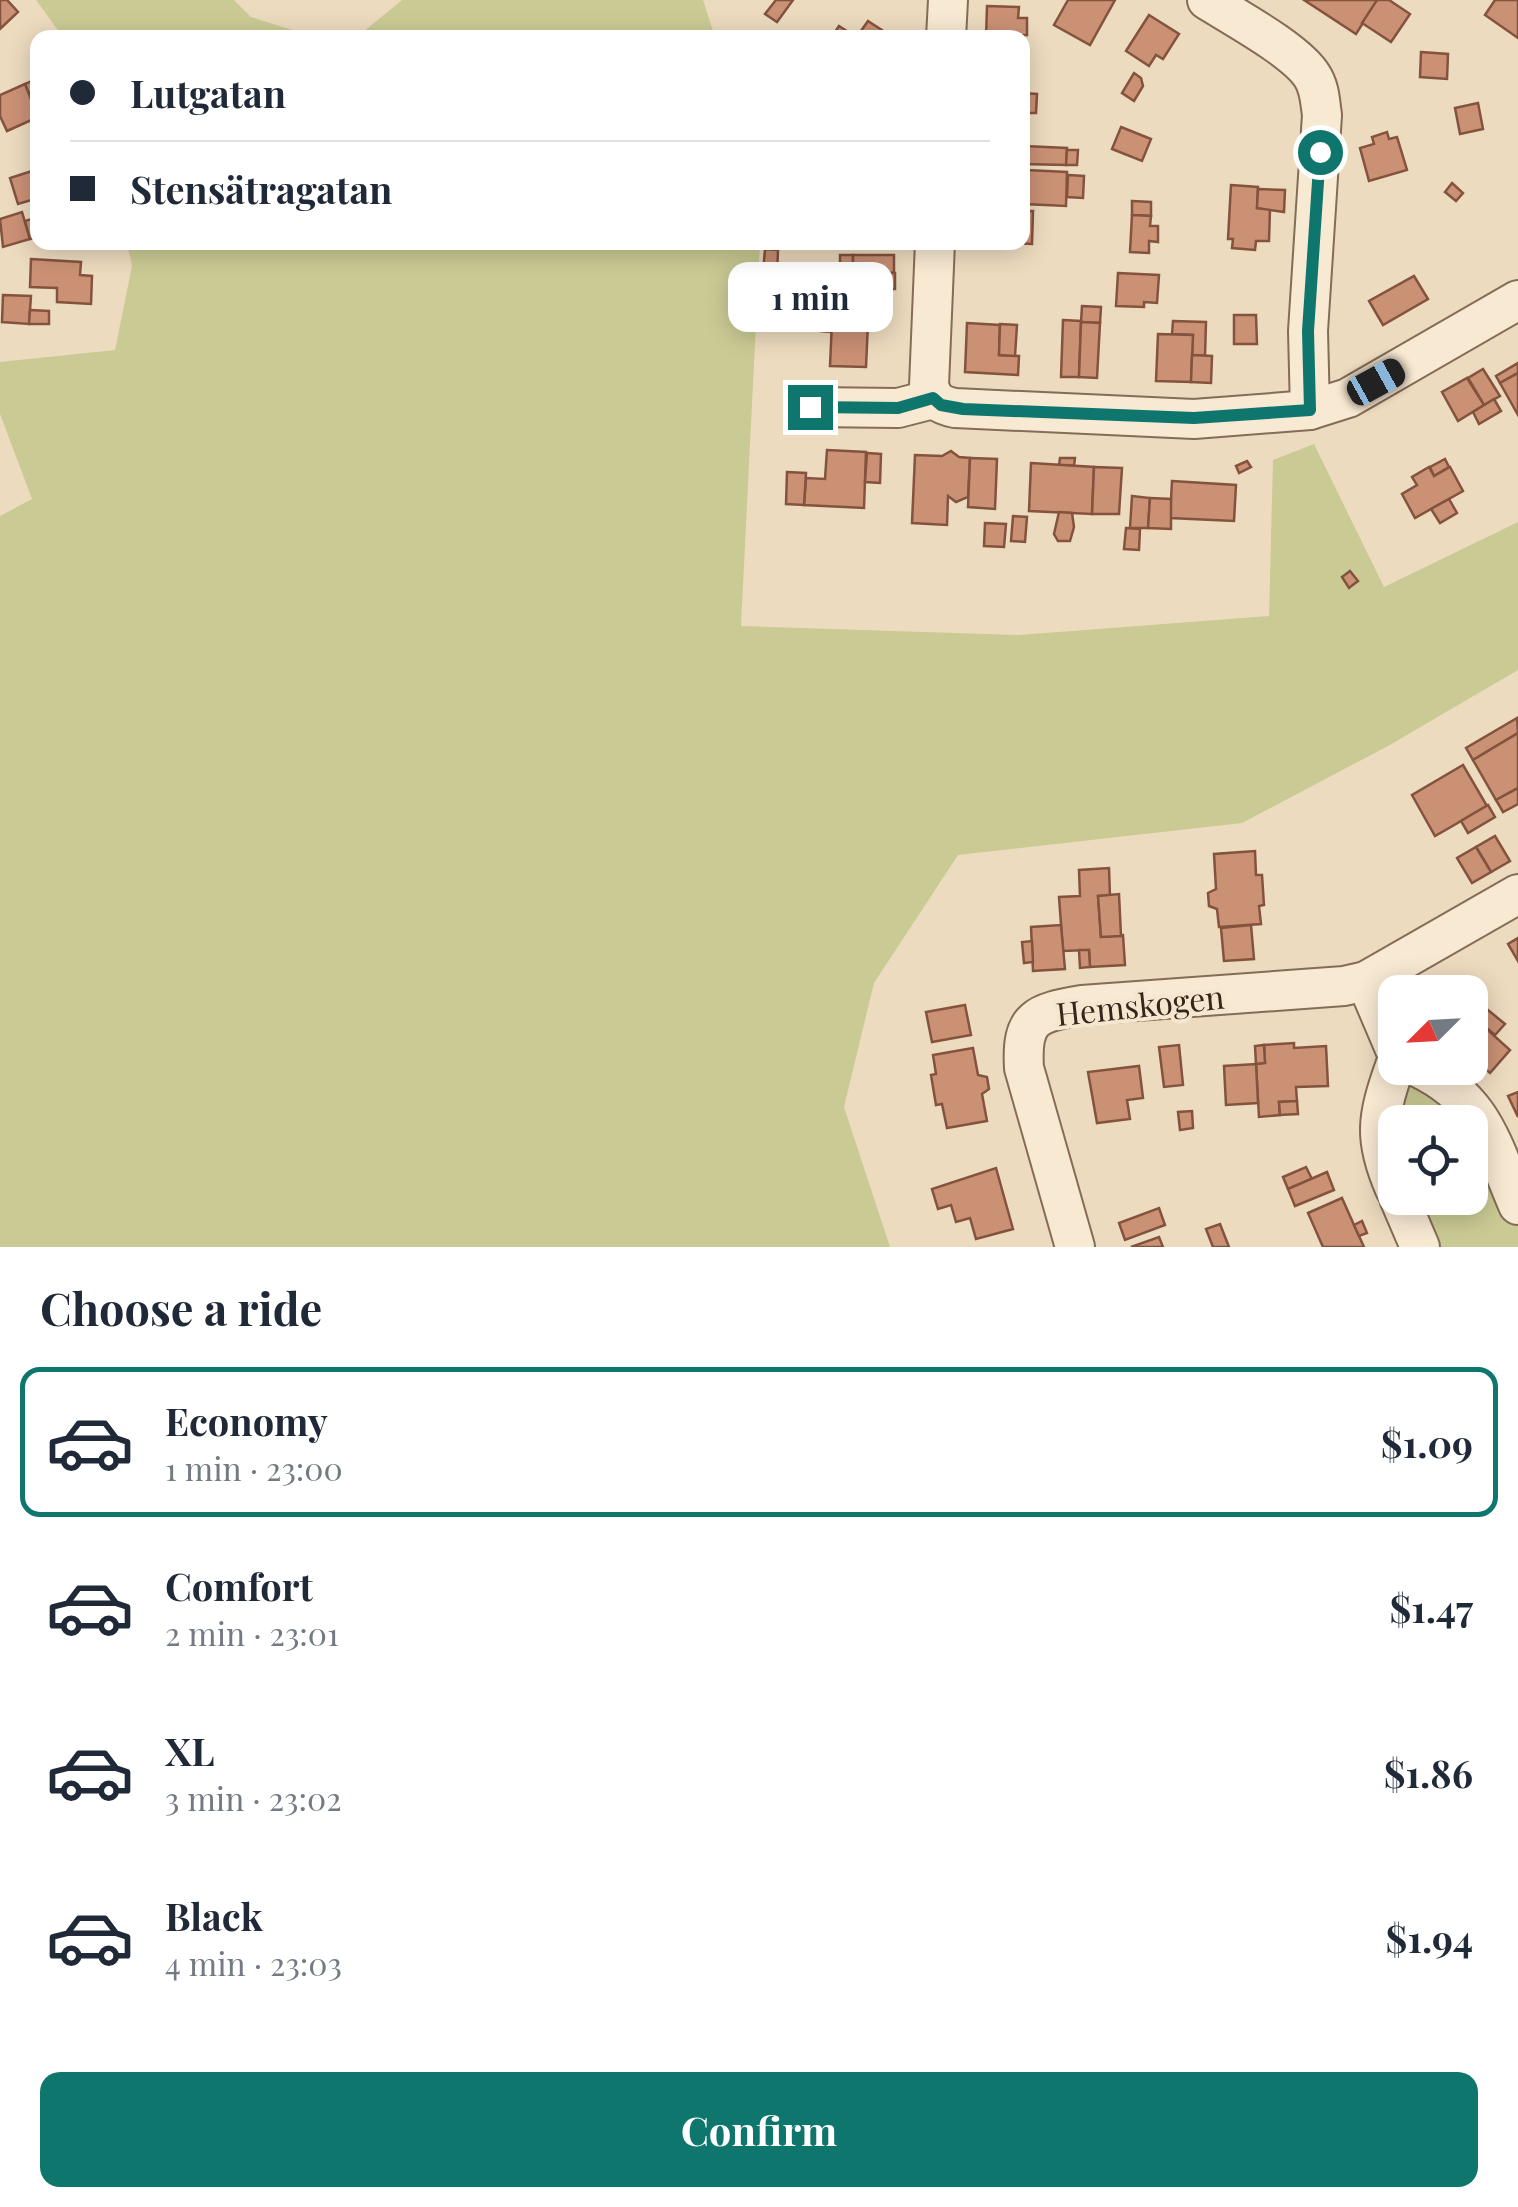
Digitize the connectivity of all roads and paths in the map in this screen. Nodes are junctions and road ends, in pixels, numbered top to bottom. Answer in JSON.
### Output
{"nodes":[{"id":1,"x":948,"y":0,"type":"edge"},
{"id":2,"x":1224,"y":4,"type":"edge"},
{"id":3,"x":946,"y":30,"type":"edge"},
{"id":4,"x":935,"y":250,"type":"edge"},
{"id":5,"x":1518,"y":300,"type":"edge"},
{"id":6,"x":948,"y":404,"type":"junction"},
{"id":7,"x":810,"y":407,"type":"dead end"},
{"id":8,"x":1310,"y":410,"type":"junction"},
{"id":9,"x":1518,"y":894,"type":"edge"},
{"id":10,"x":1366,"y":981,"type":"junction"},
{"id":11,"x":1378,"y":1009,"type":"edge"},
{"id":12,"x":1448,"y":1085,"type":"edge"},
{"id":13,"x":1518,"y":1205,"type":"edge"},
{"id":14,"x":1406,"y":1215,"type":"edge"},
{"id":15,"x":1075,"y":1247,"type":"edge"},
{"id":16,"x":1420,"y":1247,"type":"edge"}],
"edges":[{"from":1,"to":3,"type":"street"},
{"from":2,"to":8,"type":"street"},
{"from":4,"to":6,"type":"street"},
{"from":5,"to":8,"type":"street"},
{"from":6,"to":7,"type":"street"},
{"from":6,"to":8,"type":"street"},
{"from":9,"to":10,"type":"street","name":"Hemskogen"},
{"from":10,"to":11,"type":"street"},
{"from":10,"to":15,"type":"street","name":"Hemskogen"},
{"from":12,"to":13,"type":"street"},
{"from":14,"to":16,"type":"street"}]}
